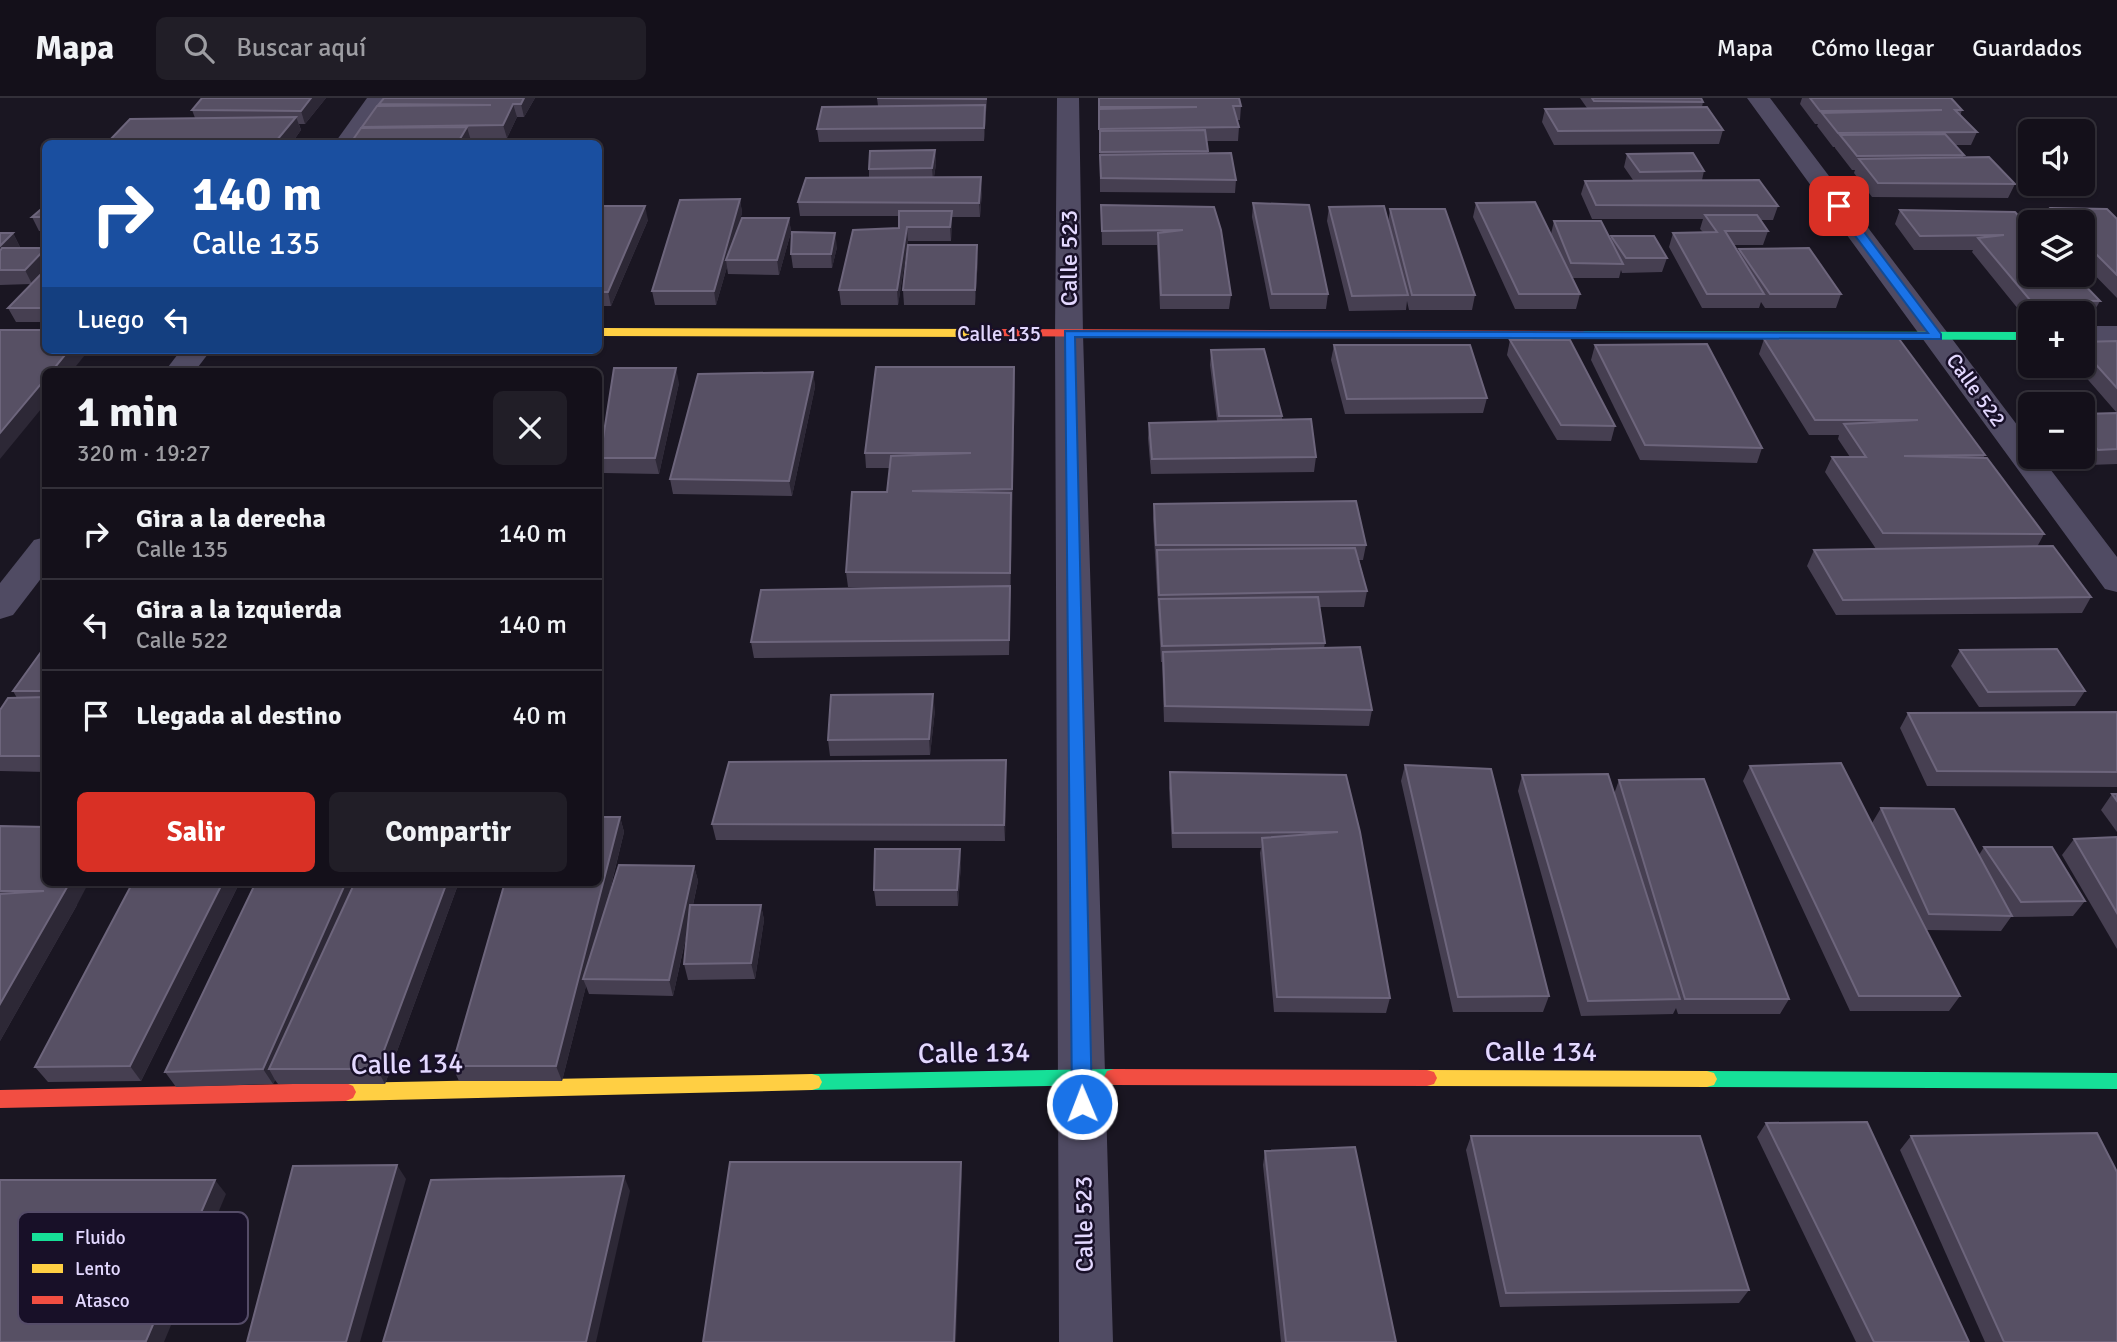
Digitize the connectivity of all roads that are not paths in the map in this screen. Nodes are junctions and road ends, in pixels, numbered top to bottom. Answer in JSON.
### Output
{"nodes":[{"id":1,"x":379,"y":98,"type":"edge"},
{"id":2,"x":1068,"y":98,"type":"edge"},
{"id":3,"x":1758,"y":98,"type":"edge"},
{"id":4,"x":349,"y":140,"type":"edge"},
{"id":5,"x":602,"y":332,"type":"edge"},
{"id":6,"x":1069,"y":334,"type":"junction"},
{"id":7,"x":2095,"y":335,"type":"edge"},
{"id":8,"x":2117,"y":335,"type":"edge"},
{"id":9,"x":1937,"y":336,"type":"junction"},
{"id":10,"x":2018,"y":336,"type":"edge"},
{"id":11,"x":193,"y":354,"type":"edge"},
{"id":12,"x":182,"y":368,"type":"edge"},
{"id":13,"x":42,"y":553,"type":"edge"},
{"id":14,"x":2117,"y":581,"type":"edge"},
{"id":15,"x":0,"y":607,"type":"edge"},
{"id":16,"x":1082,"y":1077,"type":"junction"},
{"id":17,"x":2117,"y":1081,"type":"edge"},
{"id":18,"x":0,"y":1099,"type":"edge"},
{"id":19,"x":1086,"y":1342,"type":"edge"}],
"edges":[{"from":1,"to":4,"type":"street"},
{"from":2,"to":6,"type":"street","name":"Calle 523"},
{"from":3,"to":9,"type":"street","name":"Calle 522"},
{"from":5,"to":6,"type":"street","name":"Calle 135"},
{"from":6,"to":9,"type":"street","name":"Calle 135"},
{"from":6,"to":16,"type":"street","name":"Calle 523"},
{"from":7,"to":8,"type":"street"},
{"from":9,"to":10,"type":"street","name":"Calle 135"},
{"from":9,"to":14,"type":"street","name":"Calle 522"},
{"from":11,"to":12,"type":"street"},
{"from":13,"to":15,"type":"street"},
{"from":16,"to":17,"type":"street","name":"Calle 134"},
{"from":16,"to":18,"type":"street","name":"Calle 134"},
{"from":16,"to":19,"type":"street","name":"Calle 523"}]}
